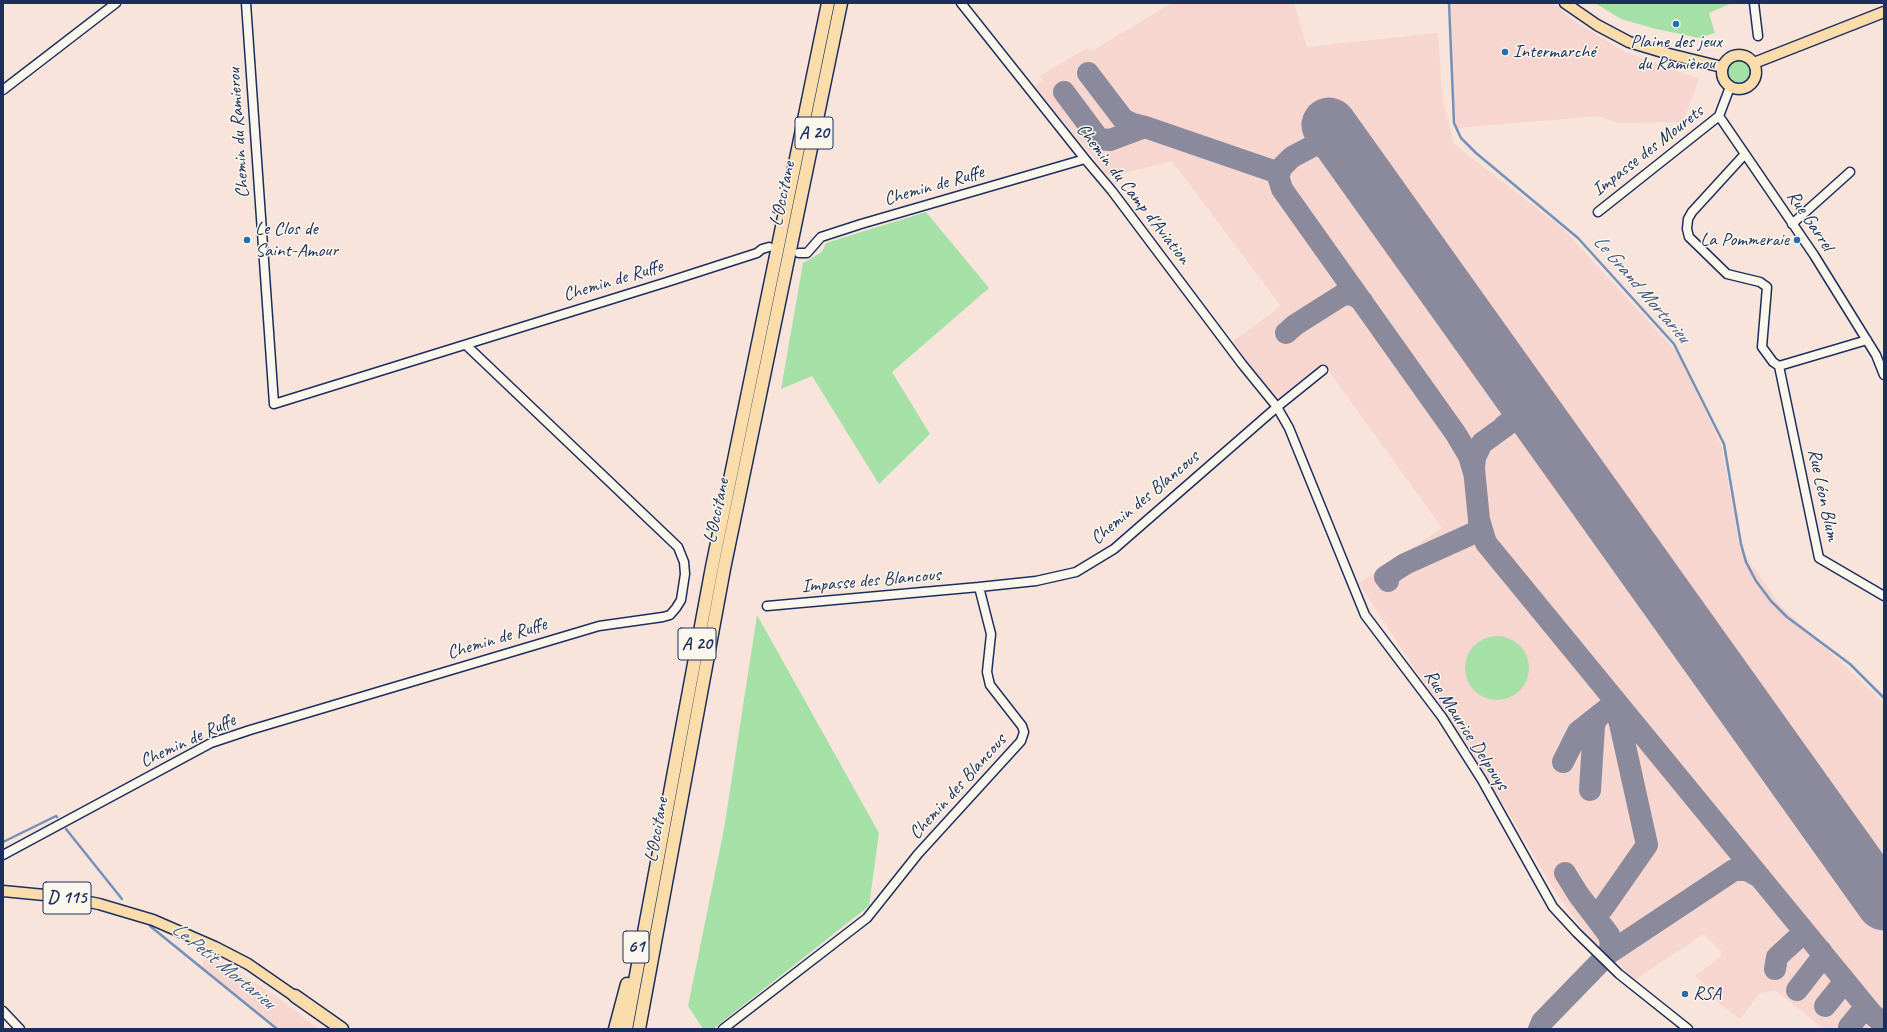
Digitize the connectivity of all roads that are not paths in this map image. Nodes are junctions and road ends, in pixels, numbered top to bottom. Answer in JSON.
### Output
{"nodes":[{"id":1,"x":116,"y":3,"type":"edge"},
{"id":2,"x":246,"y":3,"type":"edge"},
{"id":3,"x":828,"y":3,"type":"edge"},
{"id":4,"x":841,"y":3,"type":"edge"},
{"id":5,"x":961,"y":3,"type":"edge"},
{"id":6,"x":1564,"y":3,"type":"edge"},
{"id":7,"x":1754,"y":3,"type":"edge"},
{"id":8,"x":1884,"y":12,"type":"edge"},
{"id":9,"x":1758,"y":36,"type":"dead end"},
{"id":10,"x":1754,"y":63,"type":"junction"},
{"id":11,"x":1722,"y":67,"type":"junction"},
{"id":12,"x":1730,"y":87,"type":"junction"},
{"id":13,"x":3,"y":90,"type":"edge"},
{"id":14,"x":1719,"y":116,"type":"junction"},
{"id":15,"x":1745,"y":154,"type":"junction"},
{"id":16,"x":1085,"y":159,"type":"junction"},
{"id":17,"x":1850,"y":172,"type":"dead end"},
{"id":18,"x":1598,"y":212,"type":"dead end"},
{"id":19,"x":1792,"y":224,"type":"junction"},
{"id":20,"x":769,"y":247,"type":"dead end"},
{"id":21,"x":799,"y":253,"type":"dead end"},
{"id":22,"x":1867,"y":340,"type":"junction"},
{"id":23,"x":466,"y":345,"type":"junction"},
{"id":24,"x":1779,"y":366,"type":"junction"},
{"id":25,"x":1323,"y":370,"type":"dead end"},
{"id":26,"x":1884,"y":375,"type":"edge"},
{"id":27,"x":274,"y":404,"type":"joint"},
{"id":28,"x":1277,"y":407,"type":"junction"},
{"id":29,"x":979,"y":587,"type":"junction"},
{"id":30,"x":1884,"y":596,"type":"edge"},
{"id":31,"x":767,"y":606,"type":"dead end"},
{"id":32,"x":3,"y":855,"type":"edge"},
{"id":33,"x":656,"y":865,"type":"junction"},
{"id":34,"x":3,"y":891,"type":"edge"},
{"id":35,"x":664,"y":895,"type":"junction"},
{"id":36,"x":295,"y":996,"type":"junction"},
{"id":37,"x":3,"y":1011,"type":"edge"},
{"id":38,"x":20,"y":1029,"type":"edge"},
{"id":39,"x":335,"y":1029,"type":"edge"},
{"id":40,"x":342,"y":1029,"type":"edge"},
{"id":41,"x":615,"y":1029,"type":"edge"},
{"id":42,"x":626,"y":1029,"type":"edge"},
{"id":43,"x":639,"y":1029,"type":"edge"},
{"id":44,"x":646,"y":1029,"type":"edge"},
{"id":45,"x":723,"y":1029,"type":"edge"},
{"id":46,"x":1688,"y":1029,"type":"edge"}],
"edges":[{"from":1,"to":13,"type":"street"},
{"from":2,"to":27,"type":"street","name":"Chemin du Ramierou"},
{"from":3,"to":33,"type":"highway","name":"L'Occitane","number":"A 20"},
{"from":4,"to":35,"type":"highway","name":"L'Occitane","number":"A 20"},
{"from":5,"to":16,"type":"street","name":"Chemin du Camp d'Aviation"},
{"from":6,"to":11,"type":"main road"},
{"from":7,"to":9,"type":"street"},
{"from":8,"to":10,"type":"main road"},
{"from":10,"to":11,"type":"main road"},
{"from":10,"to":12,"type":"main road"},
{"from":11,"to":12,"type":"main road"},
{"from":12,"to":14,"type":"street"},
{"from":14,"to":15,"type":"street","name":"Rue Garrel"},
{"from":14,"to":18,"type":"street","name":"Impasse des Mourets"},
{"from":15,"to":19,"type":"street","name":"Rue Garrel"},
{"from":15,"to":24,"type":"street"},
{"from":16,"to":21,"type":"street","name":"Chemin de Ruffe"},
{"from":16,"to":28,"type":"street","name":"Chemin du Camp d'Aviation"},
{"from":17,"to":19,"type":"street"},
{"from":19,"to":22,"type":"street","name":"Rue Garrel"},
{"from":20,"to":23,"type":"street","name":"Chemin de Ruffe"},
{"from":22,"to":24,"type":"street"},
{"from":22,"to":26,"type":"street","name":"Rue Garrel"},
{"from":23,"to":27,"type":"street","name":"Chemin de Ruffe"},
{"from":23,"to":32,"type":"street","name":"Chemin de Ruffe"},
{"from":24,"to":30,"type":"street","name":"Rue Léon Blum"},
{"from":25,"to":28,"type":"street","name":"Chemin des Blancous"},
{"from":28,"to":29,"type":"street","name":"Chemin des Blancous"},
{"from":28,"to":46,"type":"street","name":"Rue Maurice Delpouys"},
{"from":29,"to":31,"type":"street","name":"Impasse des Blancous"},
{"from":29,"to":45,"type":"street","name":"Chemin des Blancous"},
{"from":33,"to":41,"type":"highway","number":"61"},
{"from":33,"to":42,"type":"highway","name":"L'Occitane","number":"A 20"},
{"from":34,"to":36,"type":"main road","number":"D 115"},
{"from":35,"to":43,"type":"highway","name":"L'Occitane","number":"A 20"},
{"from":35,"to":44,"type":"highway","number":"61"},
{"from":36,"to":39,"type":"main road","number":"D 115"},
{"from":36,"to":40,"type":"highway"},
{"from":37,"to":38,"type":"street"}]}
